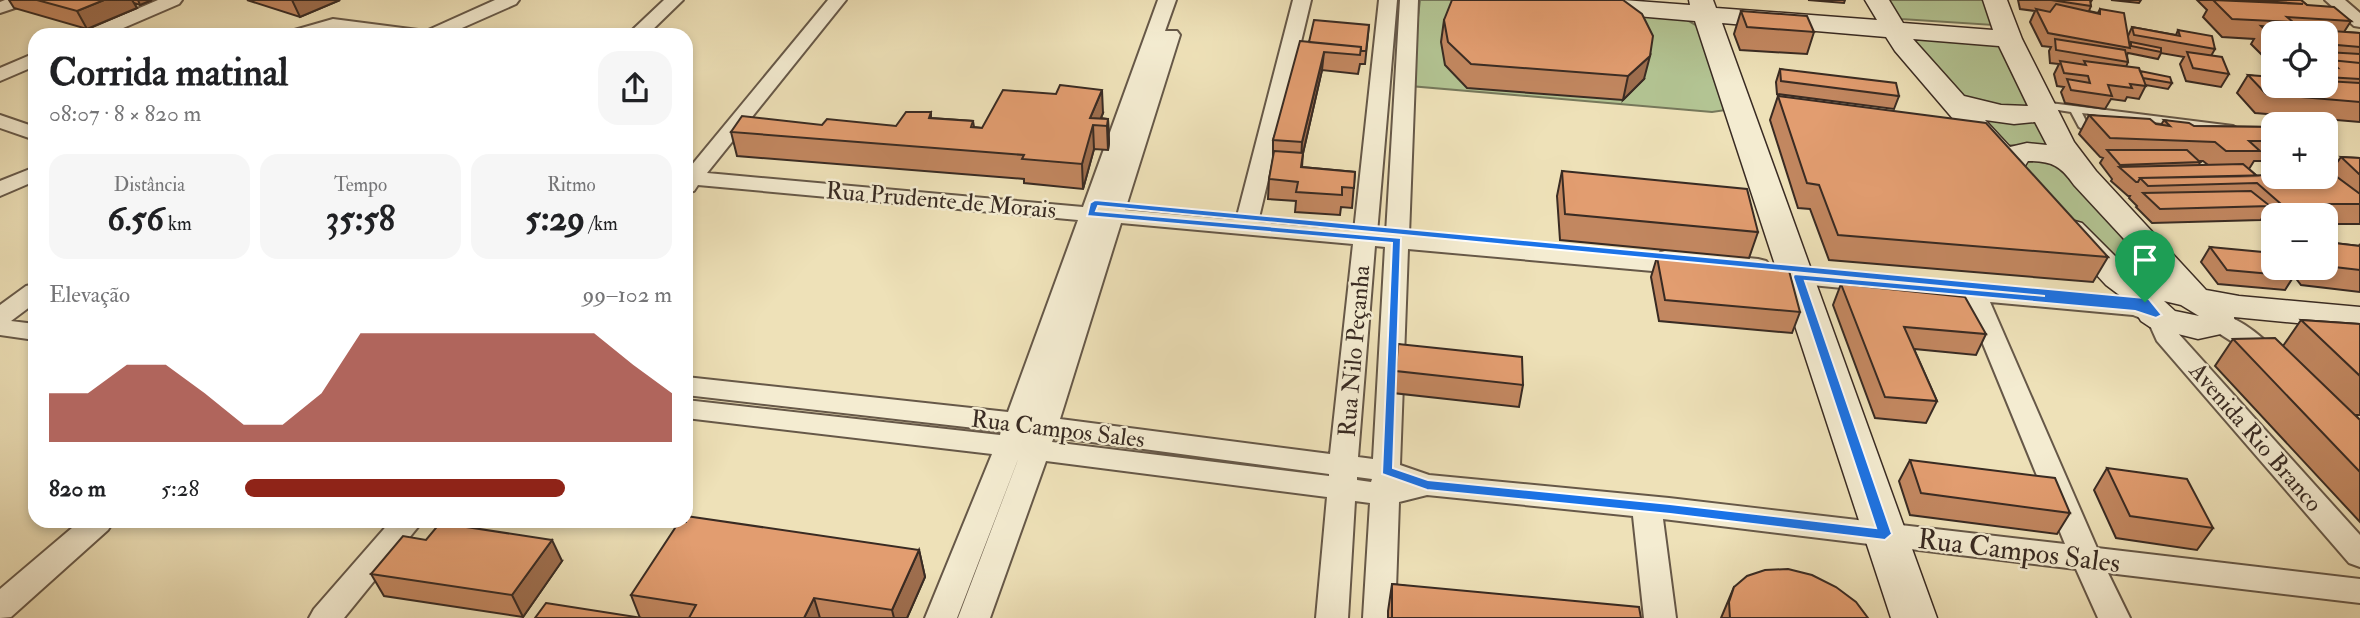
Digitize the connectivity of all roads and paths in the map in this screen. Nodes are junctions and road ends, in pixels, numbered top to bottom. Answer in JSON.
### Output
{"nodes":[{"id":1,"x":21,"y":0,"type":"edge"},
{"id":2,"x":173,"y":0,"type":"edge"},
{"id":3,"x":492,"y":0,"type":"edge"},
{"id":4,"x":510,"y":0,"type":"edge"},
{"id":5,"x":674,"y":0,"type":"edge"},
{"id":6,"x":837,"y":0,"type":"edge"},
{"id":7,"x":1167,"y":0,"type":"edge"},
{"id":8,"x":1182,"y":0,"type":"edge"},
{"id":9,"x":1303,"y":0,"type":"edge"},
{"id":10,"x":1388,"y":0,"type":"edge"},
{"id":11,"x":1409,"y":0,"type":"edge"},
{"id":12,"x":1531,"y":0,"type":"edge"},
{"id":13,"x":1606,"y":0,"type":"edge"},
{"id":14,"x":1877,"y":0,"type":"edge"},
{"id":15,"x":1996,"y":0,"type":"edge"},
{"id":16,"x":2334,"y":0,"type":"edge"},
{"id":17,"x":1704,"y":7,"type":"edge"},
{"id":18,"x":0,"y":8,"type":"edge"},
{"id":19,"x":2358,"y":19,"type":"edge"},
{"id":20,"x":1891,"y":27,"type":"junction"},
{"id":21,"x":108,"y":28,"type":"edge"},
{"id":22,"x":335,"y":28,"type":"edge"},
{"id":23,"x":362,"y":28,"type":"edge"},
{"id":24,"x":434,"y":28,"type":"edge"},
{"id":25,"x":447,"y":28,"type":"edge"},
{"id":26,"x":644,"y":28,"type":"edge"},
{"id":27,"x":2008,"y":35,"type":"junction"},
{"id":28,"x":28,"y":67,"type":"edge"},
{"id":29,"x":0,"y":75,"type":"edge"},
{"id":30,"x":1957,"y":103,"type":"junction"},
{"id":31,"x":2043,"y":108,"type":"junction"},
{"id":32,"x":2075,"y":108,"type":"junction"},
{"id":33,"x":0,"y":121,"type":"edge"},
{"id":34,"x":2084,"y":127,"type":"dead end"},
{"id":35,"x":28,"y":131,"type":"edge"},
{"id":36,"x":2247,"y":131,"type":"edge"},
{"id":37,"x":28,"y":158,"type":"edge"},
{"id":38,"x":2074,"y":162,"type":"junction"},
{"id":39,"x":0,"y":170,"type":"edge"},
{"id":40,"x":693,"y":172,"type":"edge"},
{"id":41,"x":693,"y":174,"type":"edge"},
{"id":42,"x":28,"y":176,"type":"edge"},
{"id":43,"x":0,"y":189,"type":"edge"},
{"id":44,"x":1104,"y":210,"type":"junction"},
{"id":45,"x":2055,"y":213,"type":"edge"},
{"id":46,"x":1247,"y":222,"type":"junction"},
{"id":47,"x":1365,"y":232,"type":"junction"},
{"id":48,"x":1397,"y":235,"type":"junction"},
{"id":49,"x":1797,"y":273,"type":"junction"},
{"id":50,"x":1974,"y":292,"type":"junction"},
{"id":51,"x":2151,"y":308,"type":"junction"},
{"id":52,"x":2207,"y":309,"type":"junction"},
{"id":53,"x":2360,"y":318,"type":"edge"},
{"id":54,"x":2360,"y":328,"type":"edge"},
{"id":55,"x":2285,"y":376,"type":"edge"},
{"id":56,"x":693,"y":387,"type":"edge"},
{"id":57,"x":693,"y":410,"type":"edge"},
{"id":58,"x":1027,"y":436,"type":"junction"},
{"id":59,"x":1344,"y":477,"type":"junction"},
{"id":60,"x":1386,"y":482,"type":"junction"},
{"id":61,"x":1647,"y":507,"type":"junction"},
{"id":62,"x":91,"y":528,"type":"edge"},
{"id":63,"x":402,"y":528,"type":"edge"},
{"id":64,"x":1885,"y":534,"type":"junction"},
{"id":65,"x":2360,"y":555,"type":"edge"},
{"id":66,"x":2086,"y":558,"type":"junction"},
{"id":67,"x":2360,"y":591,"type":"edge"},
{"id":68,"x":0,"y":608,"type":"edge"},
{"id":69,"x":325,"y":618,"type":"edge"},
{"id":70,"x":941,"y":618,"type":"edge"},
{"id":71,"x":974,"y":618,"type":"edge"},
{"id":72,"x":1332,"y":618,"type":"edge"},
{"id":73,"x":1379,"y":618,"type":"edge"},
{"id":74,"x":1660,"y":618,"type":"edge"},
{"id":75,"x":1914,"y":618,"type":"edge"},
{"id":76,"x":2114,"y":618,"type":"edge"}],
"edges":[{"from":1,"to":18,"type":"street"},
{"from":2,"to":21,"type":"street"},
{"from":3,"to":24,"type":"street"},
{"from":4,"to":25,"type":"street"},
{"from":5,"to":26,"type":"street"},
{"from":6,"to":40,"type":"street"},
{"from":7,"to":44,"type":"street"},
{"from":8,"to":44,"type":"street"},
{"from":9,"to":46,"type":"street"},
{"from":10,"to":47,"type":"street","name":"Rua Nilo Peçanha"},
{"from":11,"to":48,"type":"street","name":"Rua Nilo Peçanha"},
{"from":12,"to":17,"type":"main road"},
{"from":13,"to":17,"type":"main road"},
{"from":14,"to":20,"type":"main road"},
{"from":15,"to":27,"type":"main road"},
{"from":16,"to":19,"type":"street"},
{"from":17,"to":20,"type":"main road"},
{"from":17,"to":49,"type":"main road"},
{"from":20,"to":27,"type":"main road"},
{"from":20,"to":30,"type":"main road"},
{"from":22,"to":23,"type":"street"},
{"from":27,"to":31,"type":"main road"},
{"from":28,"to":29,"type":"street"},
{"from":30,"to":31,"type":"main road"},
{"from":30,"to":38,"type":"main road"},
{"from":31,"to":32,"type":"lane"},
{"from":31,"to":38,"type":"main road"},
{"from":32,"to":34,"type":"lane"},
{"from":32,"to":36,"type":"lane"},
{"from":33,"to":35,"type":"street"},
{"from":37,"to":39,"type":"street"},
{"from":38,"to":52,"type":"main road"},
{"from":41,"to":44,"type":"street","name":"Rua Prudente de Morais"},
{"from":42,"to":43,"type":"street"},
{"from":44,"to":46,"type":"street","name":"Rua Prudente de Morais"},
{"from":44,"to":58,"type":"street"},
{"from":45,"to":51,"type":"main road","name":"Avenida Rio Branco"},
{"from":46,"to":47,"type":"street","name":"Rua Prudente de Morais"},
{"from":47,"to":48,"type":"street","name":"Rua Prudente de Morais"},
{"from":47,"to":59,"type":"street","name":"Rua Nilo Peçanha"},
{"from":48,"to":49,"type":"street","name":"Rua Prudente de Morais"},
{"from":48,"to":60,"type":"street","name":"Rua Nilo Peçanha"},
{"from":49,"to":50,"type":"street","name":"Rua Prudente de Morais"},
{"from":49,"to":51,"type":"street","name":"Rua Prudente de Morais"},
{"from":49,"to":64,"type":"main road"},
{"from":50,"to":51,"type":"street","name":"Rua Prudente de Morais"},
{"from":50,"to":66,"type":"street"},
{"from":51,"to":52,"type":"main road"},
{"from":51,"to":65,"type":"street","name":"Avenida Rio Branco"},
{"from":52,"to":53,"type":"main road"},
{"from":52,"to":54,"type":"main road"},
{"from":52,"to":55,"type":"street"},
{"from":56,"to":58,"type":"street","name":"Rua Campos Sales"},
{"from":57,"to":58,"type":"street","name":"Rua Campos Sales"},
{"from":58,"to":59,"type":"street","name":"Rua Campos Sales"},
{"from":58,"to":70,"type":"street"},
{"from":58,"to":71,"type":"street"},
{"from":59,"to":60,"type":"street","name":"Rua Campos Sales"},
{"from":59,"to":72,"type":"street","name":"Rua Nilo Peçanha"},
{"from":60,"to":61,"type":"street","name":"Rua Campos Sales"},
{"from":60,"to":73,"type":"street","name":"Rua Nilo Peçanha"},
{"from":61,"to":64,"type":"street","name":"Rua Campos Sales"},
{"from":61,"to":74,"type":"street"},
{"from":62,"to":68,"type":"street"},
{"from":63,"to":69,"type":"street"},
{"from":64,"to":66,"type":"street","name":"Rua Campos Sales"},
{"from":64,"to":75,"type":"main road"},
{"from":66,"to":67,"type":"street","name":"Rua Campos Sales"},
{"from":66,"to":76,"type":"street"}]}
